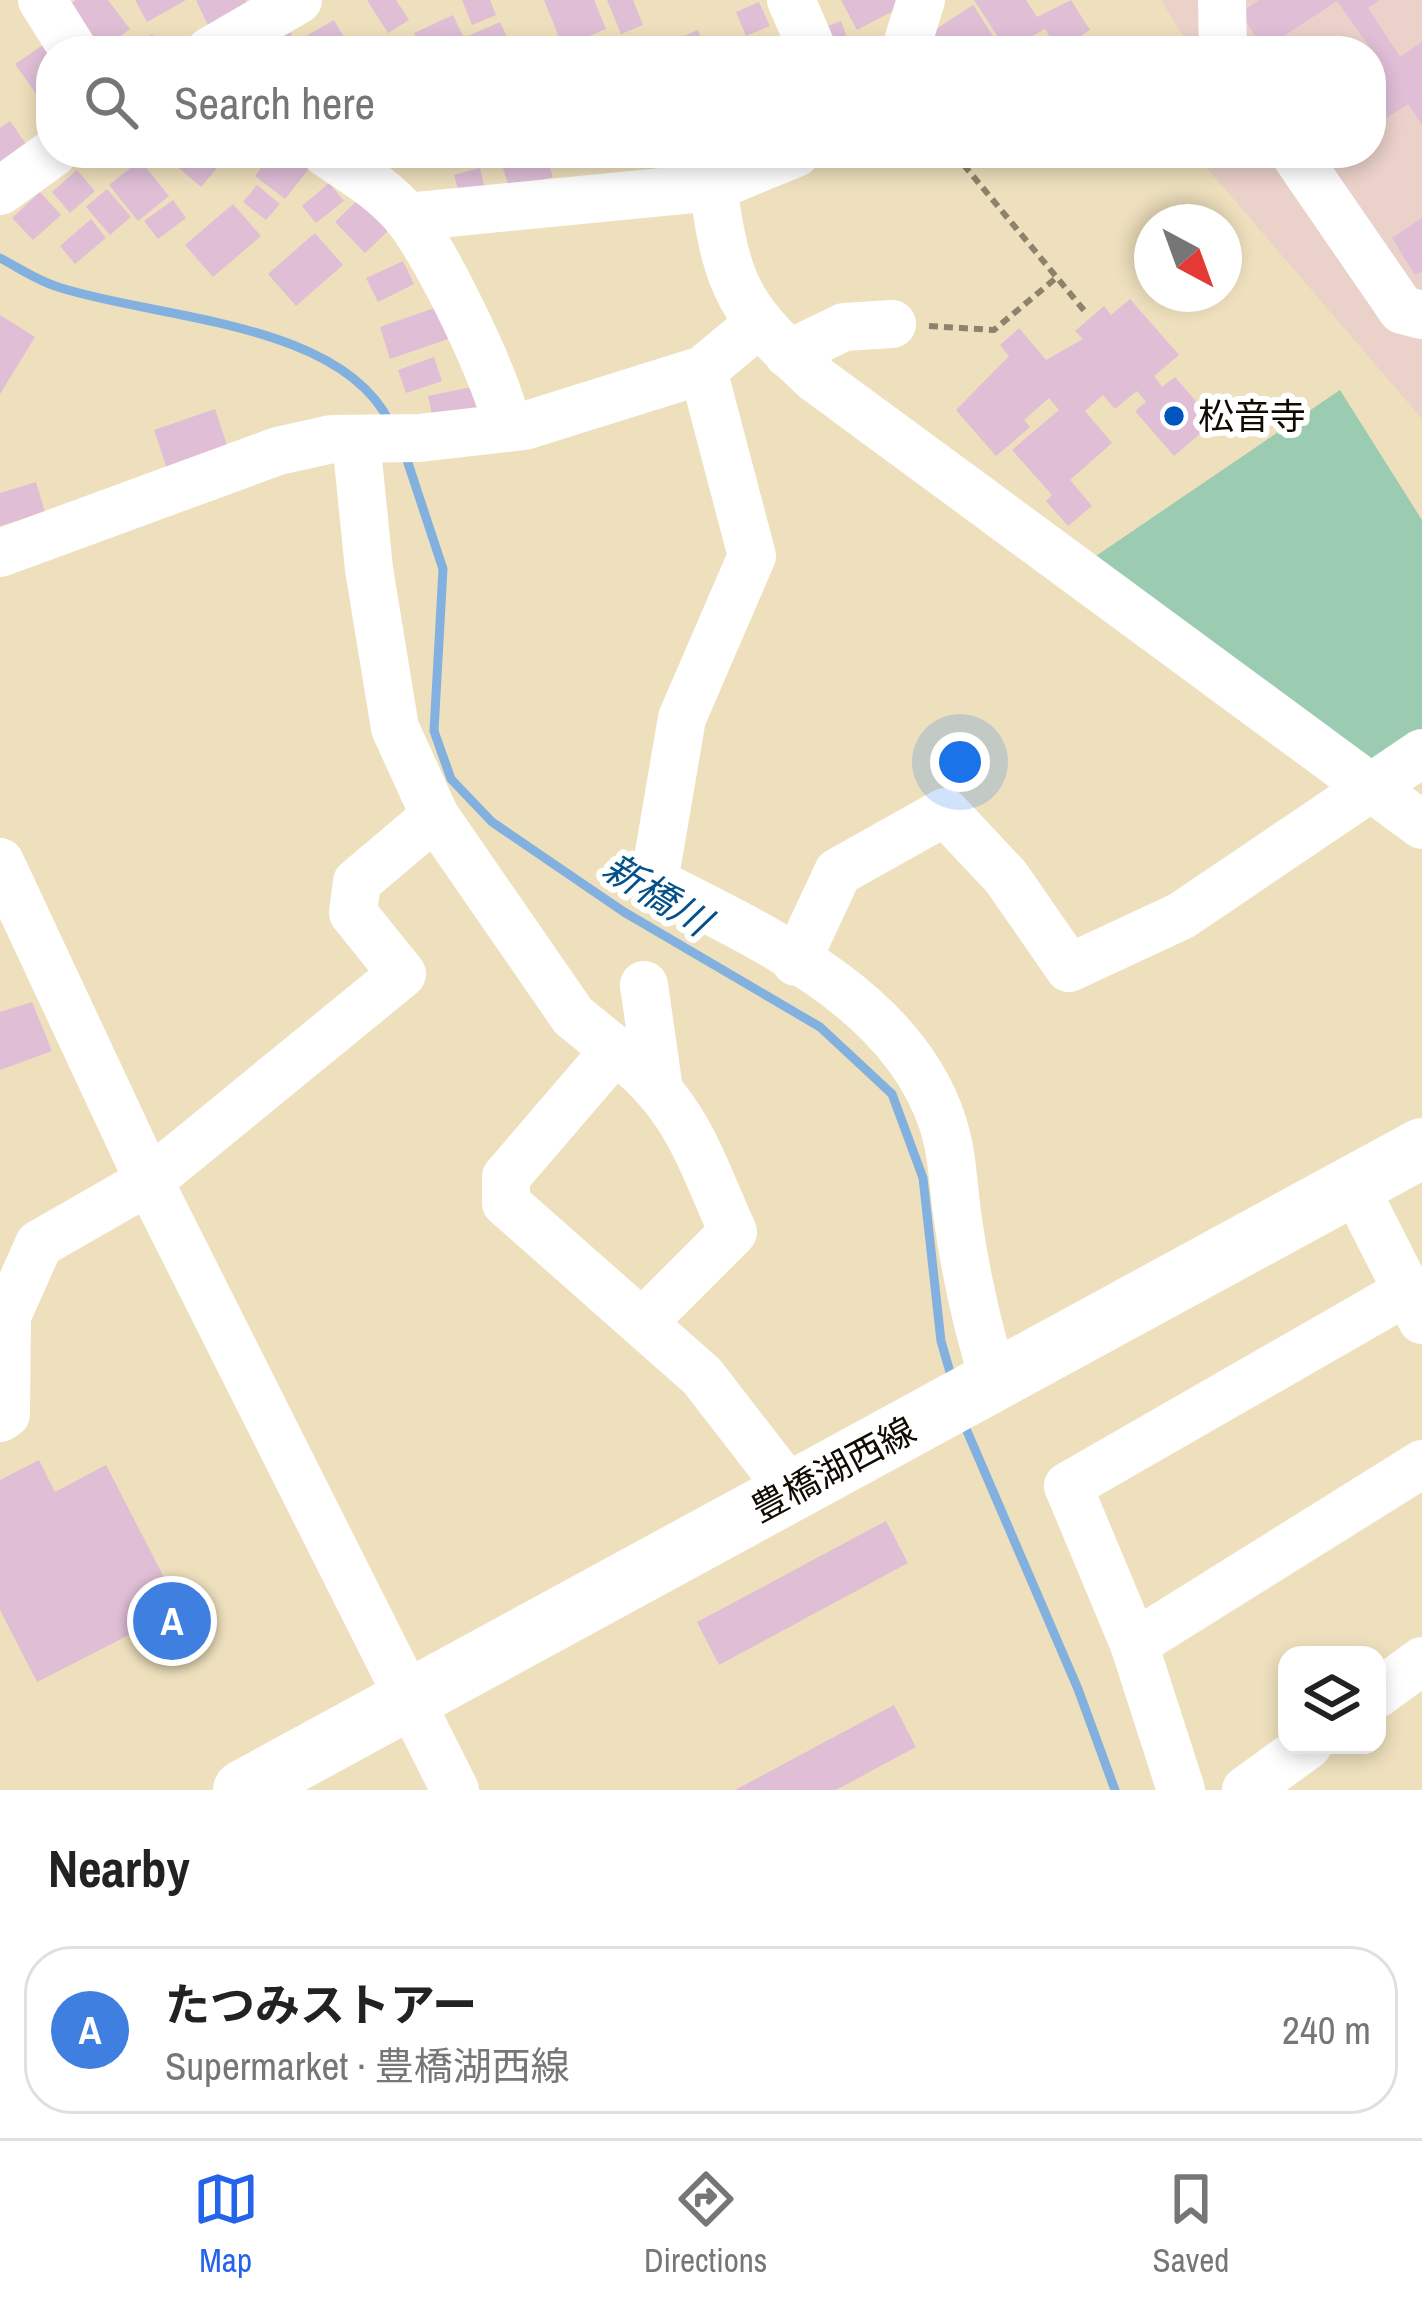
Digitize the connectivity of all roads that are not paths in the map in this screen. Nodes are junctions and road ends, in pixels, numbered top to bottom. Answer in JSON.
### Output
{"nodes":[{"id":1,"x":42,"y":0,"type":"edge"},
{"id":2,"x":298,"y":0,"type":"edge"},
{"id":3,"x":791,"y":0,"type":"edge"},
{"id":4,"x":921,"y":0,"type":"edge"},
{"id":5,"x":1222,"y":0,"type":"edge"},
{"id":6,"x":65,"y":36,"type":"edge"},
{"id":7,"x":237,"y":36,"type":"edge"},
{"id":8,"x":807,"y":36,"type":"edge"},
{"id":9,"x":910,"y":36,"type":"edge"},
{"id":10,"x":1223,"y":36,"type":"edge"},
{"id":11,"x":36,"y":165,"type":"edge"},
{"id":12,"x":347,"y":168,"type":"edge"},
{"id":13,"x":759,"y":168,"type":"edge"},
{"id":14,"x":1304,"y":168,"type":"edge"},
{"id":15,"x":713,"y":187,"type":"junction"},
{"id":16,"x":0,"y":190,"type":"edge"},
{"id":17,"x":407,"y":218,"type":"junction"},
{"id":18,"x":1422,"y":315,"type":"edge"},
{"id":19,"x":892,"y":324,"type":"road end"},
{"id":20,"x":772,"y":339,"type":"junction"},
{"id":21,"x":703,"y":370,"type":"junction"},
{"id":22,"x":508,"y":428,"type":"junction"},
{"id":23,"x":360,"y":440,"type":"junction"},
{"id":24,"x":0,"y":553,"type":"edge"},
{"id":25,"x":1422,"y":753,"type":"edge"},
{"id":26,"x":1372,"y":791,"type":"junction"},
{"id":27,"x":435,"y":816,"type":"junction"},
{"id":28,"x":1422,"y":826,"type":"edge"},
{"id":29,"x":0,"y":862,"type":"edge"},
{"id":30,"x":796,"y":962,"type":"junction"},
{"id":31,"x":644,"y":985,"type":"dead end"},
{"id":32,"x":615,"y":1050,"type":"junction"},
{"id":33,"x":658,"y":1083,"type":"junction"},
{"id":34,"x":1422,"y":1148,"type":"edge"},
{"id":35,"x":149,"y":1181,"type":"junction"},
{"id":36,"x":1353,"y":1184,"type":"junction"},
{"id":37,"x":1414,"y":1306,"type":"edge"},
{"id":38,"x":642,"y":1323,"type":"junction"},
{"id":39,"x":990,"y":1383,"type":"junction"},
{"id":40,"x":0,"y":1418,"type":"edge"},
{"id":41,"x":1422,"y":1464,"type":"edge"},
{"id":42,"x":791,"y":1491,"type":"junction"},
{"id":43,"x":1134,"y":1644,"type":"junction"},
{"id":44,"x":409,"y":1700,"type":"junction"},
{"id":45,"x":1296,"y":1754,"type":"edge"},
{"id":46,"x":243,"y":1790,"type":"edge"},
{"id":47,"x":455,"y":1790,"type":"edge"},
{"id":48,"x":1181,"y":1790,"type":"edge"},
{"id":49,"x":1246,"y":1790,"type":"edge"}],
"edges":[{"from":1,"to":6,"type":"street"},
{"from":2,"to":7,"type":"street"},
{"from":3,"to":8,"type":"street"},
{"from":4,"to":9,"type":"street"},
{"from":5,"to":10,"type":"street"},
{"from":11,"to":16,"type":"street"},
{"from":12,"to":17,"type":"street"},
{"from":13,"to":15,"type":"street"},
{"from":14,"to":18,"type":"street"},
{"from":15,"to":17,"type":"street"},
{"from":15,"to":20,"type":"street"},
{"from":17,"to":22,"type":"street"},
{"from":19,"to":20,"type":"street"},
{"from":20,"to":21,"type":"street"},
{"from":20,"to":26,"type":"street"},
{"from":21,"to":22,"type":"street"},
{"from":21,"to":30,"type":"street"},
{"from":22,"to":23,"type":"street"},
{"from":23,"to":24,"type":"street"},
{"from":23,"to":27,"type":"street"},
{"from":25,"to":26,"type":"street"},
{"from":26,"to":28,"type":"street"},
{"from":26,"to":30,"type":"street"},
{"from":27,"to":32,"type":"street"},
{"from":27,"to":35,"type":"street"},
{"from":29,"to":35,"type":"street"},
{"from":30,"to":39,"type":"street"},
{"from":31,"to":33,"type":"street"},
{"from":32,"to":33,"type":"street"},
{"from":32,"to":38,"type":"street"},
{"from":33,"to":38,"type":"street"},
{"from":34,"to":36,"type":"main road","name":"豊橋湖西線"},
{"from":35,"to":40,"type":"street"},
{"from":35,"to":44,"type":"street"},
{"from":36,"to":37,"type":"street"},
{"from":36,"to":39,"type":"main road","name":"豊橋湖西線"},
{"from":37,"to":43,"type":"street"},
{"from":38,"to":42,"type":"street"},
{"from":39,"to":42,"type":"main road","name":"豊橋湖西線"},
{"from":41,"to":43,"type":"street"},
{"from":42,"to":44,"type":"main road","name":"豊橋湖西線"},
{"from":43,"to":48,"type":"street"},
{"from":44,"to":46,"type":"main road","name":"豊橋湖西線"},
{"from":44,"to":47,"type":"street"},
{"from":45,"to":49,"type":"street"}]}
